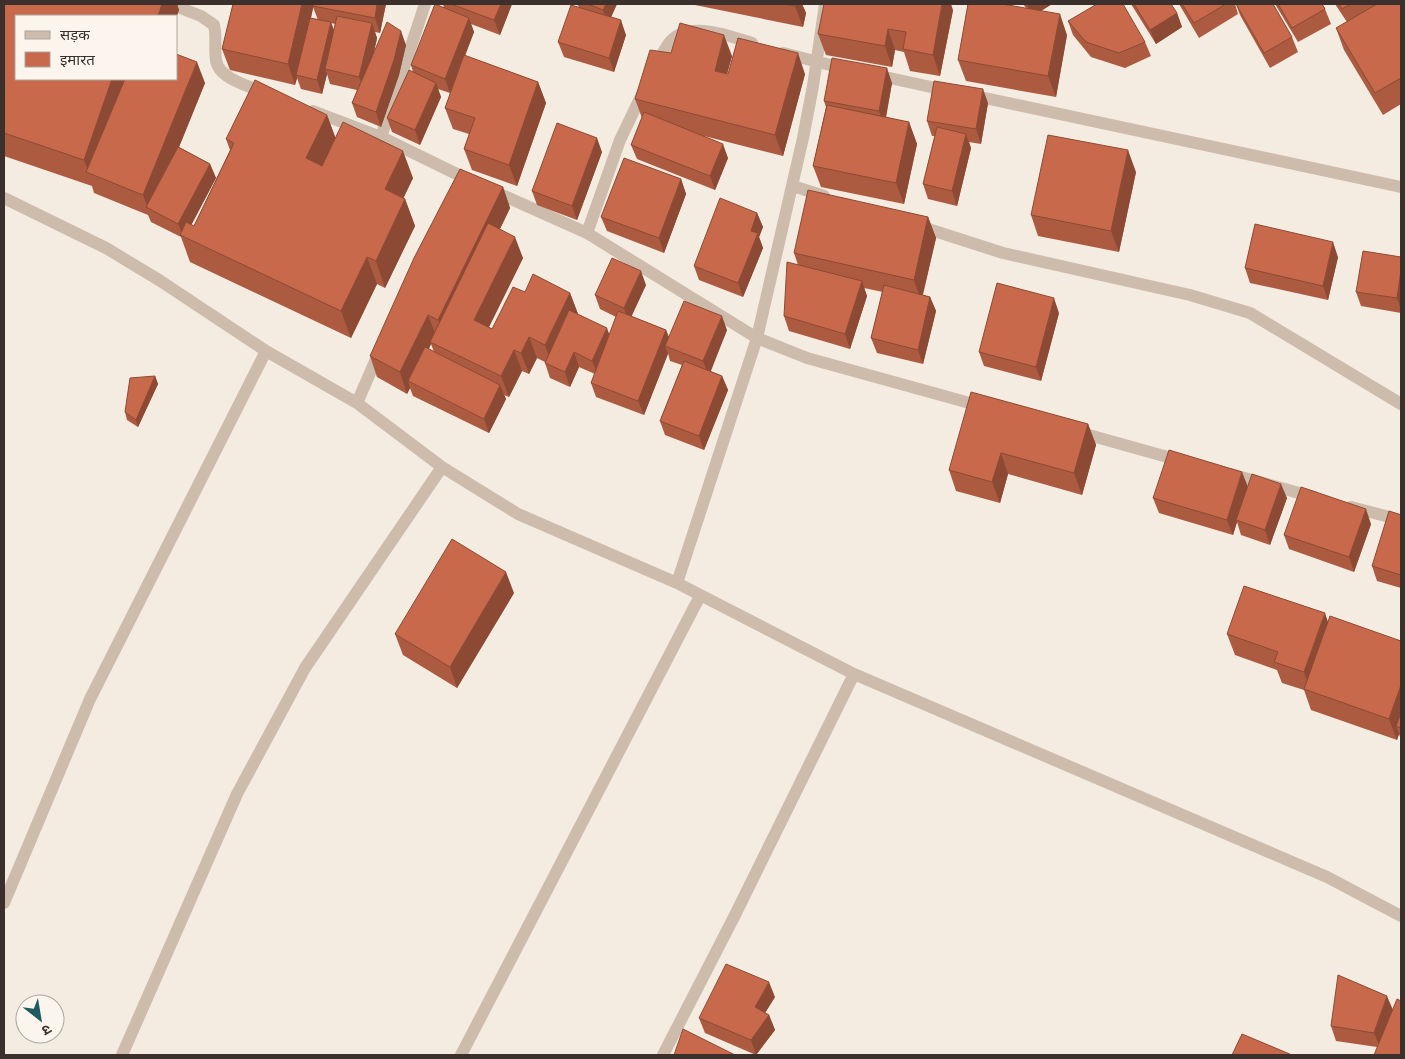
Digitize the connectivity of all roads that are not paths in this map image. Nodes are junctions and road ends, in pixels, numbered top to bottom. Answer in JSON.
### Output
{"nodes":[{"id":1,"x":170,"y":4,"type":"edge"},
{"id":2,"x":425,"y":4,"type":"edge"},
{"id":3,"x":825,"y":4,"type":"edge"},
{"id":4,"x":816,"y":62,"type":"junction"},
{"id":5,"x":282,"y":99,"type":"edge"},
{"id":6,"x":300,"y":106,"type":"edge"},
{"id":7,"x":381,"y":137,"type":"junction"},
{"id":8,"x":792,"y":186,"type":"junction"},
{"id":9,"x":1401,"y":187,"type":"edge"},
{"id":10,"x":4,"y":198,"type":"edge"},
{"id":11,"x":838,"y":200,"type":"edge"},
{"id":12,"x":902,"y":221,"type":"edge"},
{"id":13,"x":587,"y":232,"type":"junction"},
{"id":14,"x":757,"y":338,"type":"junction"},
{"id":15,"x":384,"y":342,"type":"edge"},
{"id":16,"x":266,"y":351,"type":"junction"},
{"id":17,"x":357,"y":403,"type":"junction"},
{"id":18,"x":1401,"y":404,"type":"edge"},
{"id":19,"x":998,"y":411,"type":"edge"},
{"id":20,"x":1066,"y":429,"type":"edge"},
{"id":21,"x":1190,"y":463,"type":"edge"},
{"id":22,"x":442,"y":467,"type":"junction"},
{"id":23,"x":1219,"y":471,"type":"edge"},
{"id":24,"x":1401,"y":520,"type":"edge"},
{"id":25,"x":677,"y":583,"type":"junction"},
{"id":26,"x":700,"y":596,"type":"junction"},
{"id":27,"x":854,"y":674,"type":"junction"},
{"id":28,"x":4,"y":903,"type":"edge"},
{"id":29,"x":1401,"y":916,"type":"edge"},
{"id":30,"x":122,"y":1055,"type":"edge"},
{"id":31,"x":461,"y":1055,"type":"edge"},
{"id":32,"x":663,"y":1055,"type":"edge"}],
"edges":[{"from":1,"to":5,"type":"street"},
{"from":2,"to":7,"type":"street"},
{"from":3,"to":4,"type":"street"},
{"from":4,"to":8,"type":"street"},
{"from":4,"to":9,"type":"street"},
{"from":4,"to":13,"type":"street"},
{"from":6,"to":7,"type":"street"},
{"from":7,"to":13,"type":"street"},
{"from":8,"to":11,"type":"street"},
{"from":8,"to":14,"type":"street"},
{"from":10,"to":16,"type":"street"},
{"from":12,"to":18,"type":"street"},
{"from":13,"to":14,"type":"street"},
{"from":14,"to":19,"type":"street"},
{"from":14,"to":25,"type":"street"},
{"from":15,"to":17,"type":"street"},
{"from":16,"to":17,"type":"street"},
{"from":16,"to":28,"type":"street"},
{"from":17,"to":22,"type":"street"},
{"from":20,"to":21,"type":"street"},
{"from":22,"to":25,"type":"street"},
{"from":22,"to":30,"type":"street"},
{"from":23,"to":24,"type":"street"},
{"from":25,"to":26,"type":"street"},
{"from":26,"to":27,"type":"street"},
{"from":26,"to":31,"type":"street"},
{"from":27,"to":29,"type":"street"},
{"from":27,"to":32,"type":"street"}]}
